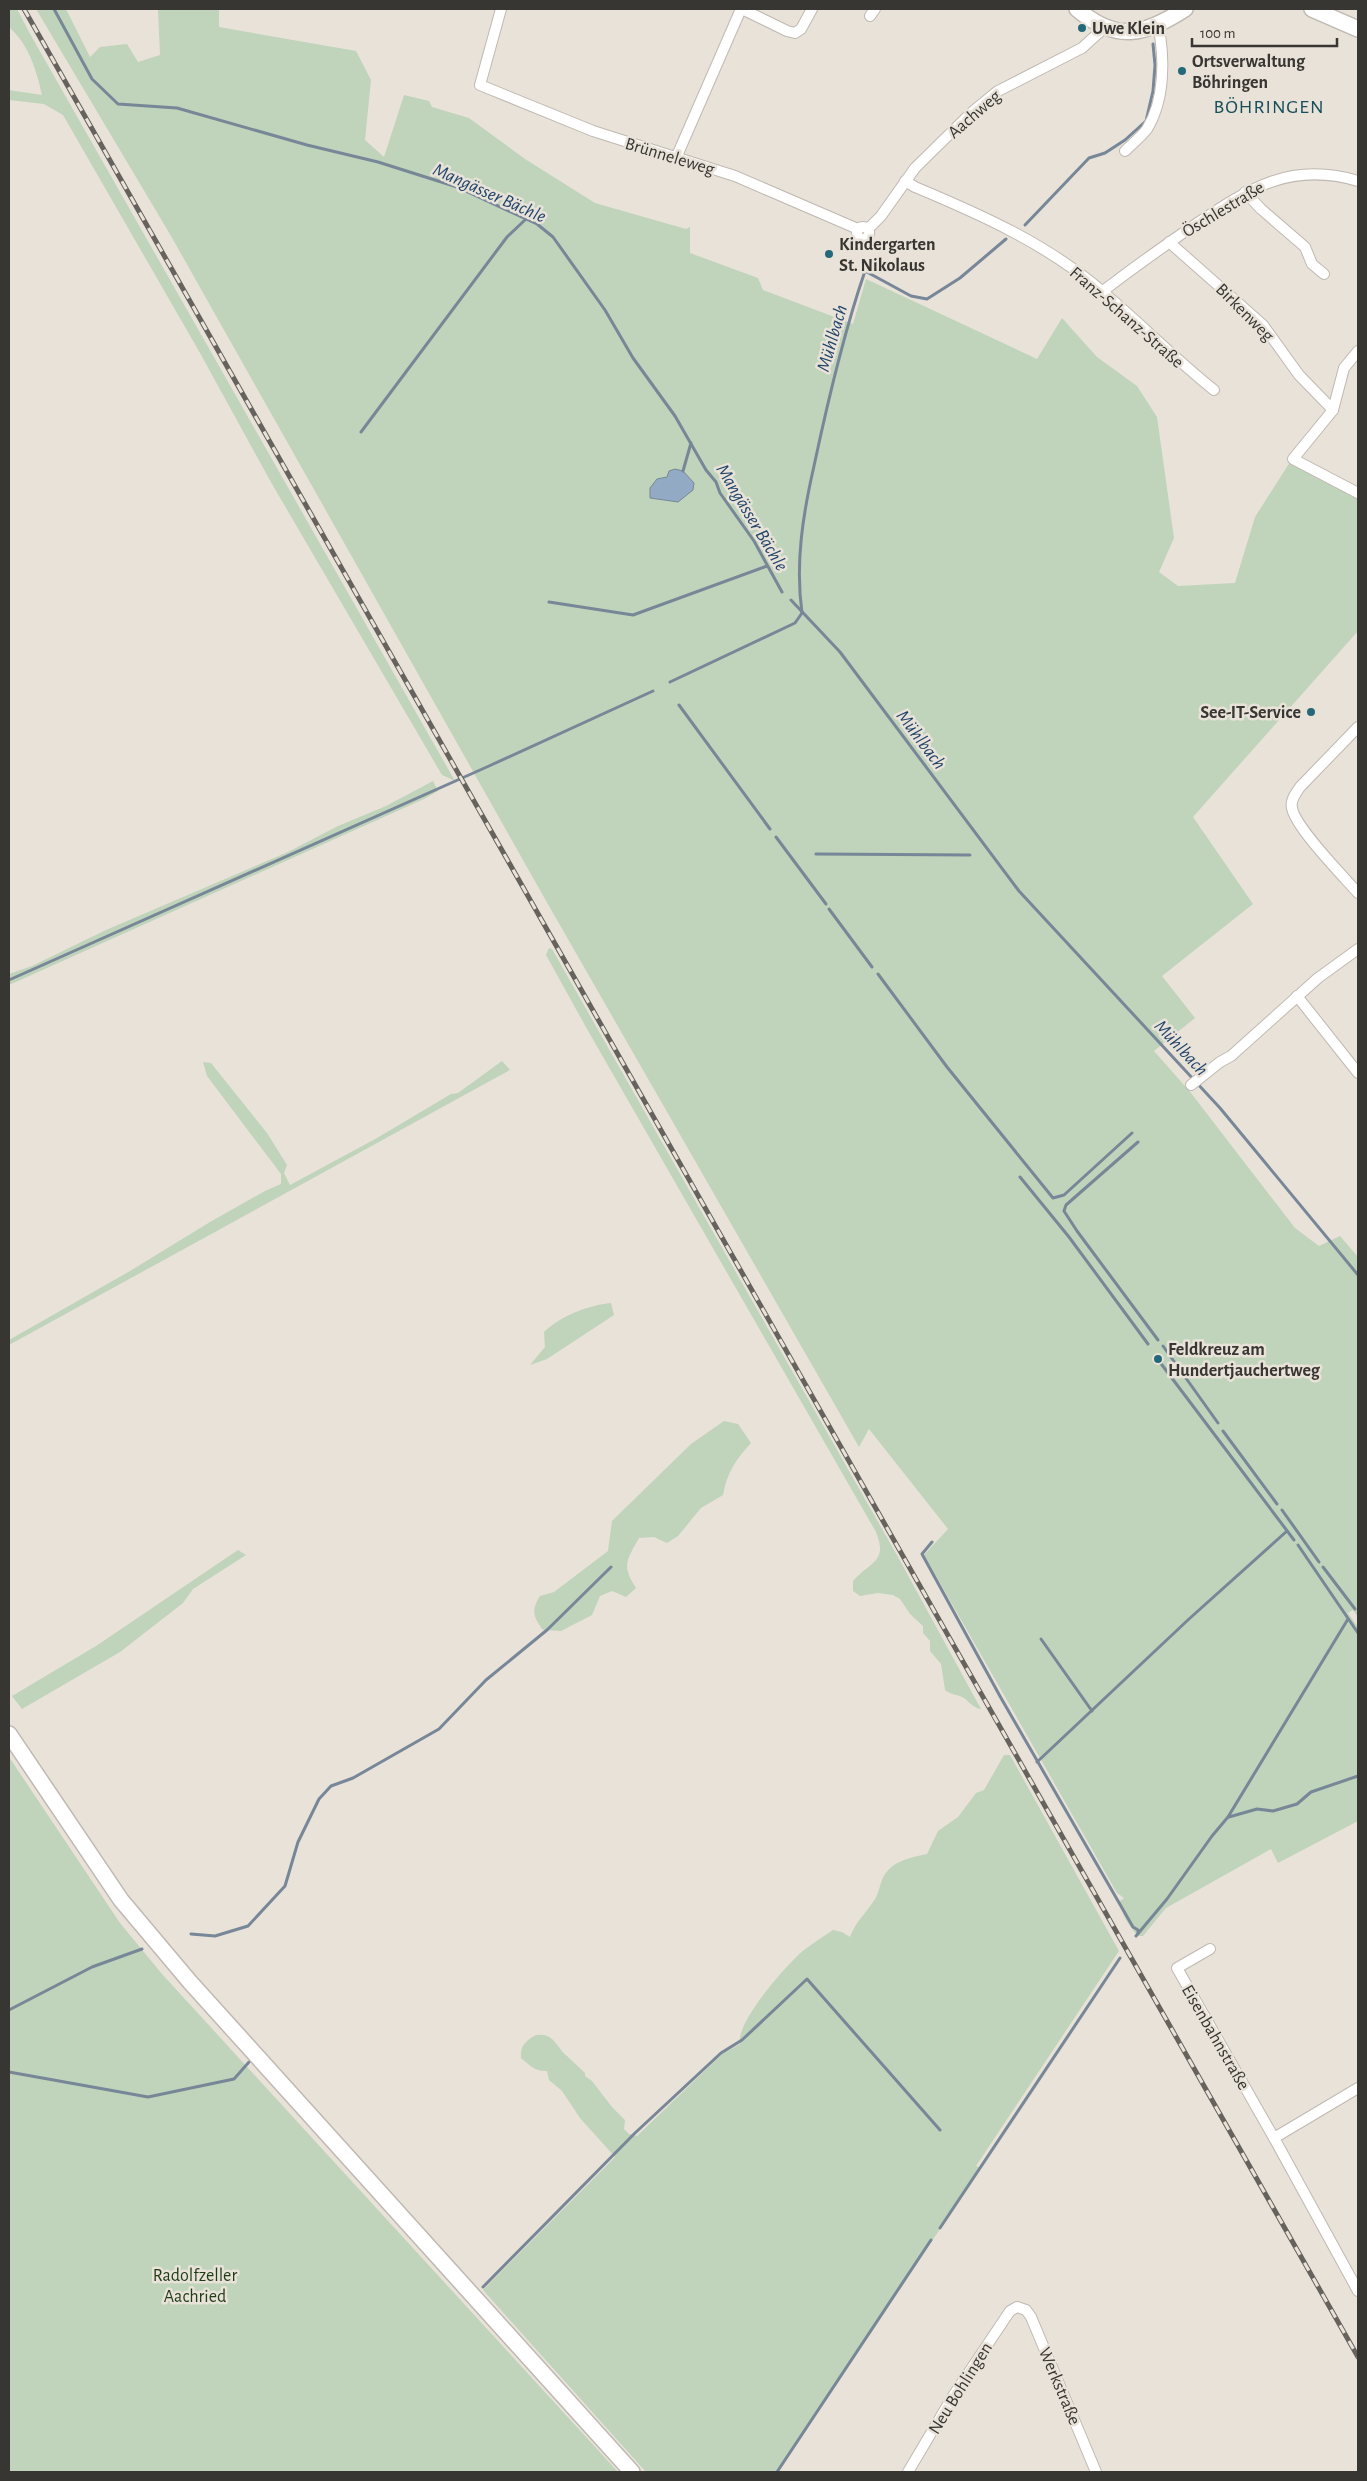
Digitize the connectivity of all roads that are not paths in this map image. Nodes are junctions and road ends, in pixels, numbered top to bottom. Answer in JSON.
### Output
{"nodes":[{"id":1,"x":501,"y":9,"type":"edge"},
{"id":2,"x":742,"y":9,"type":"edge"},
{"id":3,"x":812,"y":9,"type":"edge"},
{"id":4,"x":1077,"y":9,"type":"edge"},
{"id":5,"x":1185,"y":9,"type":"edge"},
{"id":6,"x":1312,"y":9,"type":"edge"},
{"id":7,"x":1164,"y":17,"type":"edge"},
{"id":8,"x":1104,"y":28,"type":"junction"},
{"id":9,"x":1358,"y":29,"type":"edge"},
{"id":10,"x":1125,"y":151,"type":"dead end"},
{"id":11,"x":676,"y":158,"type":"junction"},
{"id":12,"x":905,"y":181,"type":"junction"},
{"id":13,"x":1358,"y":181,"type":"edge"},
{"id":14,"x":1245,"y":192,"type":"junction"},
{"id":15,"x":863,"y":229,"type":"joint"},
{"id":16,"x":1170,"y":242,"type":"junction"},
{"id":17,"x":1324,"y":274,"type":"dead end"},
{"id":18,"x":1103,"y":291,"type":"junction"},
{"id":19,"x":1358,"y":352,"type":"edge"},
{"id":20,"x":1214,"y":390,"type":"dead end"},
{"id":21,"x":1333,"y":410,"type":"junction"},
{"id":22,"x":1358,"y":493,"type":"edge"},
{"id":23,"x":1358,"y":727,"type":"edge"},
{"id":24,"x":1358,"y":893,"type":"edge"},
{"id":25,"x":1358,"y":949,"type":"edge"},
{"id":26,"x":1297,"y":996,"type":"junction"},
{"id":27,"x":1358,"y":1074,"type":"edge"},
{"id":28,"x":1194,"y":1082,"type":"dead end"},
{"id":29,"x":9,"y":1734,"type":"edge"},
{"id":30,"x":1210,"y":1949,"type":"dead end"},
{"id":31,"x":1358,"y":2088,"type":"edge"},
{"id":32,"x":1274,"y":2138,"type":"junction"},
{"id":33,"x":1358,"y":2291,"type":"edge"},
{"id":34,"x":1017,"y":2307,"type":"joint"},
{"id":35,"x":632,"y":2472,"type":"edge"},
{"id":36,"x":908,"y":2472,"type":"edge"},
{"id":37,"x":1096,"y":2472,"type":"edge"}],
"edges":[{"from":1,"to":11,"type":"street","name":"Brünneleweg"},
{"from":2,"to":3,"type":"street"},
{"from":2,"to":11,"type":"street"},
{"from":4,"to":8,"type":"main road"},
{"from":5,"to":7,"type":"main road"},
{"from":6,"to":9,"type":"main road"},
{"from":7,"to":8,"type":"main road"},
{"from":7,"to":10,"type":"street"},
{"from":8,"to":12,"type":"street","name":"Aachweg"},
{"from":11,"to":15,"type":"street","name":"Brünneleweg"},
{"from":12,"to":15,"type":"street","name":"Aachweg"},
{"from":12,"to":18,"type":"street","name":"Franz-Schanz-Straße"},
{"from":13,"to":14,"type":"street","name":"Öschlestraße"},
{"from":14,"to":16,"type":"street","name":"Öschlestraße"},
{"from":14,"to":17,"type":"street"},
{"from":16,"to":18,"type":"street","name":"Öschlestraße"},
{"from":16,"to":21,"type":"street","name":"Birkenweg"},
{"from":18,"to":20,"type":"street","name":"Franz-Schanz-Straße"},
{"from":19,"to":21,"type":"street"},
{"from":21,"to":22,"type":"street"},
{"from":23,"to":24,"type":"street"},
{"from":25,"to":26,"type":"street"},
{"from":26,"to":27,"type":"street"},
{"from":26,"to":28,"type":"street"},
{"from":29,"to":35,"type":"main road"},
{"from":30,"to":32,"type":"street","name":"Eisenbahnstraße"},
{"from":31,"to":32,"type":"street"},
{"from":32,"to":33,"type":"street","name":"Eisenbahnstraße"},
{"from":34,"to":36,"type":"street","name":"Neu Bohlingen"},
{"from":34,"to":37,"type":"street","name":"Werkstraße"}]}
